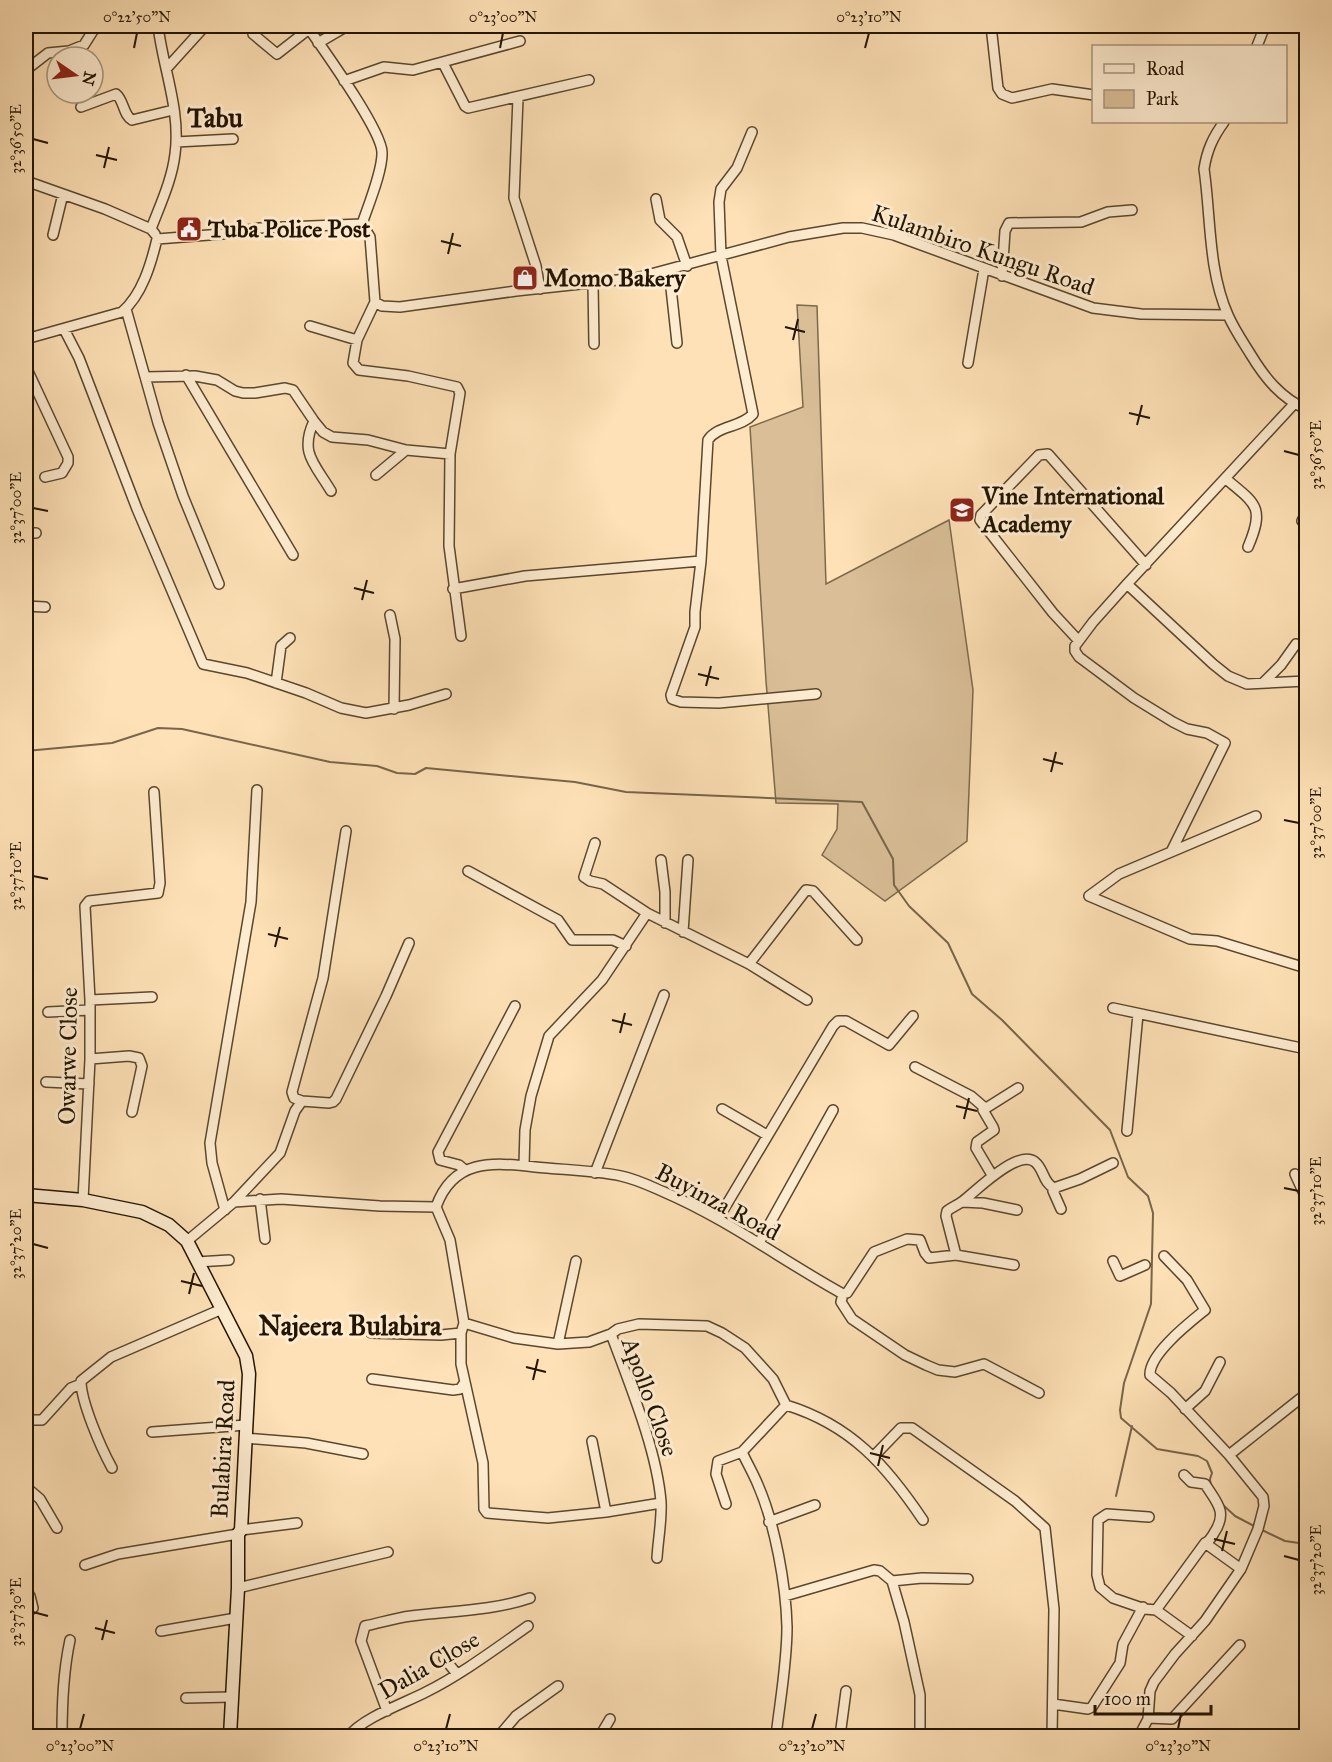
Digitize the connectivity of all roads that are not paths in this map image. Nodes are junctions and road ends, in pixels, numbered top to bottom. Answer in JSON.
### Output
{"nodes":[{"id":1,"x":96,"y":26,"type":"edge"},
{"id":2,"x":158,"y":26,"type":"edge"},
{"id":3,"x":205,"y":26,"type":"edge"},
{"id":4,"x":347,"y":26,"type":"edge"},
{"id":5,"x":991,"y":26,"type":"edge"},
{"id":6,"x":1264,"y":26,"type":"edge"},
{"id":7,"x":308,"y":27,"type":"edge"},
{"id":8,"x":253,"y":34,"type":"dead end"},
{"id":9,"x":520,"y":40,"type":"dead end"},
{"id":10,"x":318,"y":43,"type":"junction"},
{"id":11,"x":1257,"y":45,"type":"edge"},
{"id":12,"x":443,"y":63,"type":"junction"},
{"id":13,"x":167,"y":68,"type":"junction"},
{"id":14,"x":26,"y":70,"type":"edge"},
{"id":15,"x":588,"y":80,"type":"dead end"},
{"id":16,"x":344,"y":81,"type":"junction"},
{"id":17,"x":1092,"y":95,"type":"edge"},
{"id":18,"x":518,"y":98,"type":"junction"},
{"id":19,"x":81,"y":107,"type":"dead end"},
{"id":20,"x":173,"y":110,"type":"junction"},
{"id":21,"x":1223,"y":123,"type":"edge"},
{"id":22,"x":752,"y":132,"type":"dead end"},
{"id":23,"x":233,"y":139,"type":"dead end"},
{"id":24,"x":176,"y":142,"type":"junction"},
{"id":25,"x":26,"y":181,"type":"edge"},
{"id":26,"x":63,"y":194,"type":"junction"},
{"id":27,"x":656,"y":199,"type":"dead end"},
{"id":28,"x":1132,"y":210,"type":"dead end"},
{"id":29,"x":362,"y":224,"type":"junction"},
{"id":30,"x":151,"y":229,"type":"junction"},
{"id":31,"x":53,"y":235,"type":"dead end"},
{"id":32,"x":157,"y":238,"type":"junction"},
{"id":33,"x":720,"y":256,"type":"junction"},
{"id":34,"x":687,"y":266,"type":"junction"},
{"id":35,"x":984,"y":269,"type":"junction"},
{"id":36,"x":669,"y":270,"type":"junction"},
{"id":37,"x":1002,"y":276,"type":"junction"},
{"id":38,"x":592,"y":284,"type":"junction"},
{"id":39,"x":540,"y":289,"type":"junction"},
{"id":40,"x":375,"y":302,"type":"junction"},
{"id":41,"x":126,"y":309,"type":"junction"},
{"id":42,"x":1228,"y":315,"type":"junction"},
{"id":43,"x":310,"y":327,"type":"dead end"},
{"id":44,"x":64,"y":329,"type":"junction"},
{"id":45,"x":26,"y":339,"type":"edge"},
{"id":46,"x":357,"y":340,"type":"junction"},
{"id":47,"x":677,"y":343,"type":"dead end"},
{"id":48,"x":594,"y":344,"type":"dead end"},
{"id":49,"x":968,"y":363,"type":"dead end"},
{"id":50,"x":26,"y":367,"type":"edge"},
{"id":51,"x":186,"y":375,"type":"junction"},
{"id":52,"x":145,"y":377,"type":"junction"},
{"id":53,"x":1294,"y":404,"type":"junction"},
{"id":54,"x":1306,"y":409,"type":"edge"},
{"id":55,"x":314,"y":421,"type":"junction"},
{"id":56,"x":406,"y":450,"type":"junction"},
{"id":57,"x":450,"y":454,"type":"junction"},
{"id":58,"x":376,"y":475,"type":"dead end"},
{"id":59,"x":45,"y":477,"type":"dead end"},
{"id":60,"x":1226,"y":479,"type":"junction"},
{"id":61,"x":331,"y":491,"type":"dead end"},
{"id":62,"x":1306,"y":513,"type":"edge"},
{"id":63,"x":1306,"y":523,"type":"edge"},
{"id":64,"x":1248,"y":547,"type":"dead end"},
{"id":65,"x":293,"y":555,"type":"dead end"},
{"id":66,"x":701,"y":561,"type":"junction"},
{"id":67,"x":1146,"y":565,"type":"junction"},
{"id":68,"x":219,"y":584,"type":"dead end"},
{"id":69,"x":1127,"y":584,"type":"junction"},
{"id":70,"x":453,"y":589,"type":"junction"},
{"id":71,"x":26,"y":606,"type":"edge"},
{"id":72,"x":45,"y":607,"type":"dead end"},
{"id":73,"x":390,"y":615,"type":"dead end"},
{"id":74,"x":461,"y":636,"type":"dead end"},
{"id":75,"x":290,"y":638,"type":"dead end"},
{"id":76,"x":1078,"y":640,"type":"junction"},
{"id":77,"x":1296,"y":644,"type":"dead end"},
{"id":78,"x":1306,"y":681,"type":"edge"},
{"id":79,"x":276,"y":683,"type":"junction"},
{"id":80,"x":1263,"y":683,"type":"junction"},
{"id":81,"x":446,"y":694,"type":"dead end"},
{"id":82,"x":816,"y":694,"type":"dead end"},
{"id":83,"x":394,"y":709,"type":"junction"},
{"id":84,"x":258,"y":790,"type":"dead end"},
{"id":85,"x":154,"y":792,"type":"dead end"},
{"id":86,"x":1256,"y":816,"type":"dead end"},
{"id":87,"x":346,"y":831,"type":"dead end"},
{"id":88,"x":595,"y":843,"type":"dead end"},
{"id":89,"x":1172,"y":850,"type":"junction"},
{"id":90,"x":661,"y":860,"type":"dead end"},
{"id":91,"x":687,"y":860,"type":"dead end"},
{"id":92,"x":468,"y":871,"type":"dead end"},
{"id":93,"x":656,"y":918,"type":"junction"},
{"id":94,"x":682,"y":932,"type":"junction"},
{"id":95,"x":857,"y":940,"type":"dead end"},
{"id":96,"x":409,"y":943,"type":"dead end"},
{"id":97,"x":626,"y":946,"type":"junction"},
{"id":98,"x":749,"y":964,"type":"junction"},
{"id":99,"x":1306,"y":968,"type":"edge"},
{"id":100,"x":664,"y":995,"type":"dead end"},
{"id":101,"x":153,"y":997,"type":"dead end"},
{"id":102,"x":807,"y":1000,"type":"dead end"},
{"id":103,"x":90,"y":1005,"type":"junction"},
{"id":104,"x":515,"y":1006,"type":"dead end"},
{"id":105,"x":1113,"y":1008,"type":"dead end"},
{"id":106,"x":48,"y":1012,"type":"dead end"},
{"id":107,"x":852,"y":1012,"type":"dead end"},
{"id":108,"x":1138,"y":1014,"type":"junction"},
{"id":109,"x":913,"y":1016,"type":"dead end"},
{"id":110,"x":846,"y":1021,"type":"junction"},
{"id":111,"x":1306,"y":1049,"type":"edge"},
{"id":112,"x":90,"y":1059,"type":"junction"},
{"id":113,"x":915,"y":1067,"type":"dead end"},
{"id":114,"x":46,"y":1082,"type":"dead end"},
{"id":115,"x":89,"y":1084,"type":"junction"},
{"id":116,"x":1018,"y":1088,"type":"dead end"},
{"id":117,"x":302,"y":1101,"type":"junction"},
{"id":118,"x":985,"y":1108,"type":"junction"},
{"id":119,"x":722,"y":1109,"type":"dead end"},
{"id":120,"x":833,"y":1110,"type":"dead end"},
{"id":121,"x":132,"y":1112,"type":"dead end"},
{"id":122,"x":1127,"y":1131,"type":"dead end"},
{"id":123,"x":767,"y":1135,"type":"junction"},
{"id":124,"x":1113,"y":1163,"type":"dead end"},
{"id":125,"x":524,"y":1166,"type":"junction"},
{"id":126,"x":465,"y":1170,"type":"junction"},
{"id":127,"x":595,"y":1173,"type":"junction"},
{"id":128,"x":1295,"y":1174,"type":"dead end"},
{"id":129,"x":992,"y":1175,"type":"junction"},
{"id":130,"x":1057,"y":1187,"type":"junction"},
{"id":131,"x":26,"y":1195,"type":"edge"},
{"id":132,"x":1306,"y":1198,"type":"edge"},
{"id":133,"x":260,"y":1199,"type":"junction"},
{"id":134,"x":83,"y":1200,"type":"junction"},
{"id":135,"x":234,"y":1202,"type":"junction"},
{"id":136,"x":962,"y":1202,"type":"junction"},
{"id":137,"x":436,"y":1207,"type":"junction"},
{"id":138,"x":1060,"y":1209,"type":"dead end"},
{"id":139,"x":225,"y":1210,"type":"junction"},
{"id":140,"x":1017,"y":1210,"type":"dead end"},
{"id":141,"x":718,"y":1219,"type":"junction"},
{"id":142,"x":266,"y":1239,"type":"dead end"},
{"id":143,"x":187,"y":1241,"type":"junction"},
{"id":144,"x":759,"y":1243,"type":"junction"},
{"id":145,"x":956,"y":1255,"type":"junction"},
{"id":146,"x":1164,"y":1256,"type":"dead end"},
{"id":147,"x":230,"y":1260,"type":"dead end"},
{"id":148,"x":576,"y":1261,"type":"dead end"},
{"id":149,"x":1113,"y":1261,"type":"dead end"},
{"id":150,"x":197,"y":1262,"type":"junction"},
{"id":151,"x":1014,"y":1265,"type":"dead end"},
{"id":152,"x":1145,"y":1265,"type":"dead end"},
{"id":153,"x":843,"y":1294,"type":"junction"},
{"id":154,"x":222,"y":1310,"type":"junction"},
{"id":155,"x":464,"y":1323,"type":"junction"},
{"id":156,"x":372,"y":1333,"type":"dead end"},
{"id":157,"x":460,"y":1333,"type":"junction"},
{"id":158,"x":611,"y":1334,"type":"junction"},
{"id":159,"x":558,"y":1344,"type":"junction"},
{"id":160,"x":1220,"y":1362,"type":"dead end"},
{"id":161,"x":372,"y":1379,"type":"dead end"},
{"id":162,"x":465,"y":1383,"type":"junction"},
{"id":163,"x":81,"y":1384,"type":"junction"},
{"id":164,"x":1039,"y":1393,"type":"dead end"},
{"id":165,"x":1306,"y":1394,"type":"edge"},
{"id":166,"x":786,"y":1405,"type":"junction"},
{"id":167,"x":1185,"y":1409,"type":"junction"},
{"id":168,"x":32,"y":1420,"type":"dead end"},
{"id":169,"x":246,"y":1425,"type":"junction"},
{"id":170,"x":152,"y":1432,"type":"dead end"},
{"id":171,"x":245,"y":1438,"type":"junction"},
{"id":172,"x":592,"y":1441,"type":"dead end"},
{"id":173,"x":742,"y":1452,"type":"junction"},
{"id":174,"x":363,"y":1454,"type":"dead end"},
{"id":175,"x":1229,"y":1455,"type":"junction"},
{"id":176,"x":873,"y":1457,"type":"junction"},
{"id":177,"x":112,"y":1468,"type":"dead end"},
{"id":178,"x":1184,"y":1475,"type":"dead end"},
{"id":179,"x":26,"y":1487,"type":"edge"},
{"id":180,"x":661,"y":1503,"type":"junction"},
{"id":181,"x":726,"y":1504,"type":"dead end"},
{"id":182,"x":815,"y":1505,"type":"dead end"},
{"id":183,"x":606,"y":1512,"type":"junction"},
{"id":184,"x":1149,"y":1517,"type":"dead end"},
{"id":185,"x":922,"y":1520,"type":"dead end"},
{"id":186,"x":770,"y":1522,"type":"junction"},
{"id":187,"x":297,"y":1523,"type":"dead end"},
{"id":188,"x":57,"y":1528,"type":"dead end"},
{"id":189,"x":239,"y":1532,"type":"junction"},
{"id":190,"x":1205,"y":1544,"type":"junction"},
{"id":191,"x":388,"y":1552,"type":"dead end"},
{"id":192,"x":657,"y":1558,"type":"dead end"},
{"id":193,"x":85,"y":1565,"type":"dead end"},
{"id":194,"x":1241,"y":1569,"type":"junction"},
{"id":195,"x":968,"y":1579,"type":"dead end"},
{"id":196,"x":892,"y":1581,"type":"junction"},
{"id":197,"x":237,"y":1587,"type":"junction"},
{"id":198,"x":26,"y":1590,"type":"edge"},
{"id":199,"x":785,"y":1596,"type":"junction"},
{"id":200,"x":530,"y":1598,"type":"dead end"},
{"id":201,"x":1143,"y":1607,"type":"junction"},
{"id":202,"x":1156,"y":1610,"type":"junction"},
{"id":203,"x":26,"y":1614,"type":"edge"},
{"id":204,"x":236,"y":1618,"type":"junction"},
{"id":205,"x":528,"y":1626,"type":"dead end"},
{"id":206,"x":161,"y":1631,"type":"dead end"},
{"id":207,"x":1192,"y":1636,"type":"junction"},
{"id":208,"x":70,"y":1640,"type":"dead end"},
{"id":209,"x":1240,"y":1645,"type":"dead end"},
{"id":210,"x":444,"y":1658,"type":"dead end"},
{"id":211,"x":457,"y":1674,"type":"junction"},
{"id":212,"x":558,"y":1686,"type":"dead end"},
{"id":213,"x":846,"y":1691,"type":"dead end"},
{"id":214,"x":232,"y":1697,"type":"junction"},
{"id":215,"x":186,"y":1698,"type":"dead end"},
{"id":216,"x":1053,"y":1704,"type":"junction"},
{"id":217,"x":387,"y":1711,"type":"junction"},
{"id":218,"x":1148,"y":1718,"type":"junction"},
{"id":219,"x":610,"y":1719,"type":"dead end"},
{"id":220,"x":62,"y":1737,"type":"edge"},
{"id":221,"x":230,"y":1737,"type":"edge"},
{"id":222,"x":349,"y":1737,"type":"edge"},
{"id":223,"x":499,"y":1737,"type":"edge"},
{"id":224,"x":600,"y":1737,"type":"edge"},
{"id":225,"x":777,"y":1737,"type":"edge"},
{"id":226,"x":840,"y":1737,"type":"edge"},
{"id":227,"x":920,"y":1737,"type":"edge"},
{"id":228,"x":1052,"y":1737,"type":"edge"},
{"id":229,"x":1139,"y":1737,"type":"edge"}],
"edges":[{"from":1,"to":14,"type":"street"},
{"from":2,"to":13,"type":"street"},
{"from":3,"to":13,"type":"street"},
{"from":4,"to":10,"type":"street"},
{"from":5,"to":17,"type":"street"},
{"from":6,"to":11,"type":"street"},
{"from":7,"to":8,"type":"street"},
{"from":7,"to":10,"type":"street"},
{"from":9,"to":12,"type":"street"},
{"from":10,"to":16,"type":"street"},
{"from":12,"to":16,"type":"street"},
{"from":12,"to":18,"type":"street"},
{"from":13,"to":20,"type":"street"},
{"from":15,"to":18,"type":"street"},
{"from":16,"to":29,"type":"street"},
{"from":18,"to":39,"type":"street"},
{"from":19,"to":20,"type":"street"},
{"from":20,"to":24,"type":"street"},
{"from":21,"to":42,"type":"street"},
{"from":22,"to":33,"type":"street"},
{"from":23,"to":24,"type":"street"},
{"from":24,"to":30,"type":"street"},
{"from":25,"to":26,"type":"street"},
{"from":26,"to":30,"type":"street"},
{"from":26,"to":31,"type":"street"},
{"from":27,"to":34,"type":"street"},
{"from":28,"to":37,"type":"street"},
{"from":29,"to":32,"type":"street"},
{"from":29,"to":40,"type":"street"},
{"from":30,"to":32,"type":"street"},
{"from":32,"to":41,"type":"street"},
{"from":33,"to":34,"type":"street","name":"Kulambiro Kungu Road"},
{"from":33,"to":35,"type":"street","name":"Kulambiro Kungu Road"},
{"from":33,"to":66,"type":"street"},
{"from":34,"to":36,"type":"street","name":"Kulambiro Kungu Road"},
{"from":35,"to":37,"type":"street","name":"Kulambiro Kungu Road"},
{"from":35,"to":49,"type":"street"},
{"from":36,"to":38,"type":"street","name":"Kulambiro Kungu Road"},
{"from":36,"to":47,"type":"street"},
{"from":37,"to":42,"type":"street","name":"Kulambiro Kungu Road"},
{"from":38,"to":39,"type":"street","name":"Kulambiro Kungu Road"},
{"from":38,"to":48,"type":"street"},
{"from":39,"to":40,"type":"street","name":"Kulambiro Kungu Road"},
{"from":40,"to":46,"type":"street"},
{"from":41,"to":44,"type":"street"},
{"from":41,"to":52,"type":"street"},
{"from":42,"to":53,"type":"street"},
{"from":43,"to":46,"type":"street"},
{"from":44,"to":45,"type":"street"},
{"from":44,"to":79,"type":"street"},
{"from":46,"to":57,"type":"street"},
{"from":50,"to":59,"type":"street"},
{"from":51,"to":52,"type":"street"},
{"from":51,"to":55,"type":"street"},
{"from":51,"to":65,"type":"street"},
{"from":52,"to":68,"type":"street"},
{"from":53,"to":54,"type":"street"},
{"from":53,"to":60,"type":"street"},
{"from":55,"to":56,"type":"street"},
{"from":55,"to":61,"type":"street"},
{"from":56,"to":57,"type":"street"},
{"from":56,"to":58,"type":"street"},
{"from":57,"to":70,"type":"street"},
{"from":60,"to":64,"type":"street"},
{"from":60,"to":67,"type":"street"},
{"from":62,"to":63,"type":"street"},
{"from":66,"to":70,"type":"street"},
{"from":66,"to":82,"type":"street"},
{"from":67,"to":69,"type":"street"},
{"from":67,"to":76,"type":"street"},
{"from":69,"to":76,"type":"street"},
{"from":69,"to":80,"type":"street"},
{"from":70,"to":74,"type":"street"},
{"from":71,"to":72,"type":"street"},
{"from":73,"to":83,"type":"street"},
{"from":75,"to":79,"type":"street"},
{"from":76,"to":89,"type":"street"},
{"from":77,"to":80,"type":"street"},
{"from":78,"to":80,"type":"street"},
{"from":79,"to":83,"type":"street"},
{"from":81,"to":83,"type":"street"},
{"from":84,"to":139,"type":"street"},
{"from":85,"to":103,"type":"street","name":"Owarwe Close"},
{"from":86,"to":89,"type":"street"},
{"from":87,"to":117,"type":"street"},
{"from":88,"to":93,"type":"street"},
{"from":89,"to":99,"type":"street"},
{"from":90,"to":93,"type":"street"},
{"from":91,"to":94,"type":"street"},
{"from":92,"to":97,"type":"street"},
{"from":93,"to":94,"type":"street"},
{"from":93,"to":97,"type":"street"},
{"from":94,"to":98,"type":"street"},
{"from":95,"to":98,"type":"street"},
{"from":96,"to":117,"type":"street"},
{"from":97,"to":125,"type":"street"},
{"from":98,"to":102,"type":"street"},
{"from":100,"to":127,"type":"street"},
{"from":101,"to":103,"type":"street"},
{"from":103,"to":106,"type":"street"},
{"from":103,"to":112,"type":"street","name":"Owarwe Close"},
{"from":104,"to":126,"type":"street"},
{"from":105,"to":108,"type":"street"},
{"from":107,"to":110,"type":"street"},
{"from":108,"to":111,"type":"street"},
{"from":108,"to":122,"type":"street"},
{"from":109,"to":110,"type":"street"},
{"from":110,"to":123,"type":"street"},
{"from":112,"to":115,"type":"street","name":"Owarwe Close"},
{"from":112,"to":121,"type":"street"},
{"from":113,"to":118,"type":"street"},
{"from":114,"to":115,"type":"street"},
{"from":115,"to":134,"type":"street","name":"Owarwe Close"},
{"from":116,"to":118,"type":"street"},
{"from":117,"to":135,"type":"street"},
{"from":118,"to":129,"type":"street"},
{"from":119,"to":123,"type":"street"},
{"from":120,"to":144,"type":"street"},
{"from":123,"to":141,"type":"street"},
{"from":124,"to":130,"type":"street"},
{"from":125,"to":126,"type":"street","name":"Buyinza Road"},
{"from":125,"to":127,"type":"street","name":"Buyinza Road"},
{"from":126,"to":137,"type":"street"},
{"from":127,"to":141,"type":"street","name":"Buyinza Road"},
{"from":128,"to":132,"type":"street"},
{"from":129,"to":130,"type":"street"},
{"from":129,"to":136,"type":"street"},
{"from":130,"to":138,"type":"street"},
{"from":131,"to":134,"type":"street","name":"Bulabira Road"},
{"from":133,"to":135,"type":"street"},
{"from":133,"to":137,"type":"street"},
{"from":133,"to":142,"type":"street"},
{"from":134,"to":143,"type":"street","name":"Bulabira Road"},
{"from":135,"to":139,"type":"street"},
{"from":136,"to":140,"type":"street"},
{"from":136,"to":145,"type":"street"},
{"from":137,"to":155,"type":"street"},
{"from":139,"to":143,"type":"street"},
{"from":141,"to":144,"type":"street","name":"Buyinza Road"},
{"from":143,"to":150,"type":"street","name":"Bulabira Road"},
{"from":144,"to":153,"type":"street","name":"Buyinza Road"},
{"from":145,"to":151,"type":"street"},
{"from":145,"to":153,"type":"street"},
{"from":146,"to":167,"type":"street"},
{"from":147,"to":150,"type":"street"},
{"from":148,"to":159,"type":"street"},
{"from":149,"to":152,"type":"street"},
{"from":150,"to":154,"type":"street","name":"Bulabira Road"},
{"from":153,"to":164,"type":"street"},
{"from":154,"to":163,"type":"street"},
{"from":154,"to":169,"type":"street","name":"Bulabira Road"},
{"from":155,"to":157,"type":"street"},
{"from":155,"to":159,"type":"street","name":"Apollo Close"},
{"from":156,"to":157,"type":"street"},
{"from":157,"to":162,"type":"street"},
{"from":158,"to":159,"type":"street","name":"Apollo Close"},
{"from":158,"to":166,"type":"street"},
{"from":158,"to":180,"type":"street","name":"Apollo Close"},
{"from":160,"to":167,"type":"street"},
{"from":161,"to":162,"type":"street"},
{"from":162,"to":183,"type":"street"},
{"from":163,"to":168,"type":"street"},
{"from":163,"to":177,"type":"street"},
{"from":165,"to":175,"type":"street"},
{"from":166,"to":173,"type":"street"},
{"from":166,"to":176,"type":"street"},
{"from":167,"to":175,"type":"street"},
{"from":169,"to":170,"type":"street"},
{"from":169,"to":171,"type":"street","name":"Bulabira Road"},
{"from":171,"to":174,"type":"street"},
{"from":171,"to":189,"type":"street","name":"Bulabira Road"},
{"from":172,"to":183,"type":"street"},
{"from":173,"to":181,"type":"street"},
{"from":173,"to":186,"type":"street"},
{"from":175,"to":194,"type":"street"},
{"from":176,"to":185,"type":"street"},
{"from":176,"to":216,"type":"street"},
{"from":178,"to":190,"type":"street"},
{"from":179,"to":188,"type":"street"},
{"from":180,"to":183,"type":"street"},
{"from":180,"to":192,"type":"street","name":"Apollo Close"},
{"from":182,"to":186,"type":"street"},
{"from":184,"to":201,"type":"street"},
{"from":186,"to":199,"type":"street"},
{"from":187,"to":189,"type":"street"},
{"from":189,"to":193,"type":"street"},
{"from":189,"to":197,"type":"street","name":"Bulabira Road"},
{"from":190,"to":194,"type":"street"},
{"from":190,"to":202,"type":"street"},
{"from":191,"to":197,"type":"street"},
{"from":194,"to":207,"type":"street"},
{"from":195,"to":196,"type":"street"},
{"from":196,"to":199,"type":"street"},
{"from":196,"to":227,"type":"street"},
{"from":197,"to":204,"type":"street","name":"Bulabira Road"},
{"from":198,"to":203,"type":"street"},
{"from":199,"to":225,"type":"street"},
{"from":200,"to":217,"type":"street"},
{"from":201,"to":202,"type":"street"},
{"from":201,"to":216,"type":"street"},
{"from":202,"to":207,"type":"street"},
{"from":204,"to":206,"type":"street"},
{"from":204,"to":214,"type":"street","name":"Bulabira Road"},
{"from":205,"to":211,"type":"street","name":"Dalia Close"},
{"from":207,"to":218,"type":"street"},
{"from":208,"to":220,"type":"street"},
{"from":209,"to":218,"type":"street"},
{"from":210,"to":211,"type":"street"},
{"from":211,"to":217,"type":"street","name":"Dalia Close"},
{"from":212,"to":223,"type":"street"},
{"from":213,"to":226,"type":"street"},
{"from":214,"to":215,"type":"street"},
{"from":214,"to":221,"type":"street","name":"Bulabira Road"},
{"from":216,"to":228,"type":"street"},
{"from":217,"to":222,"type":"street","name":"Dalia Close"},
{"from":218,"to":229,"type":"street"},
{"from":219,"to":224,"type":"street"}]}
